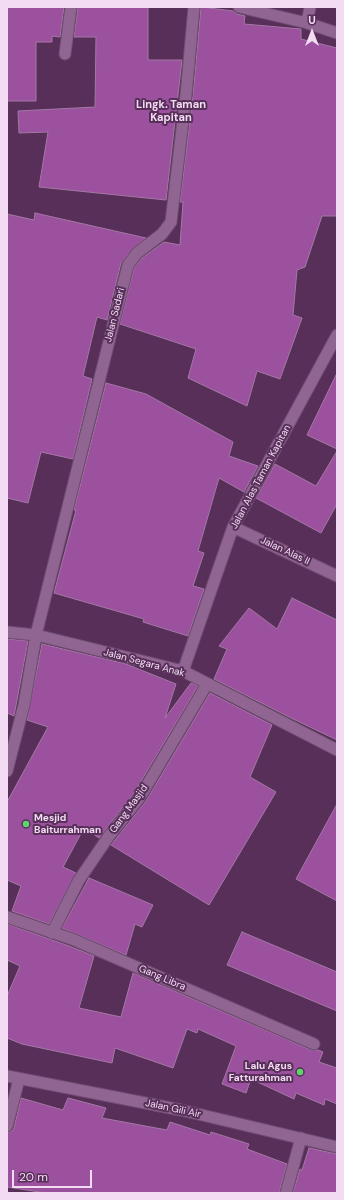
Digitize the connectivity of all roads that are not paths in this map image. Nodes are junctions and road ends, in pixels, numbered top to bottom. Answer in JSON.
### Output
{"nodes":[{"id":1,"x":71,"y":7,"type":"edge"},
{"id":2,"x":194,"y":7,"type":"edge"},
{"id":3,"x":239,"y":7,"type":"edge"},
{"id":4,"x":310,"y":7,"type":"edge"},
{"id":5,"x":307,"y":23,"type":"junction"},
{"id":6,"x":337,"y":33,"type":"edge"},
{"id":7,"x":65,"y":54,"type":"dead end"},
{"id":8,"x":337,"y":335,"type":"edge"},
{"id":9,"x":233,"y":526,"type":"junction"},
{"id":10,"x":337,"y":576,"type":"edge"},
{"id":11,"x":7,"y":632,"type":"edge"},
{"id":12,"x":36,"y":635,"type":"junction"},
{"id":13,"x":183,"y":671,"type":"junction"},
{"id":14,"x":207,"y":684,"type":"junction"},
{"id":15,"x":337,"y":750,"type":"edge"},
{"id":16,"x":7,"y":771,"type":"edge"},
{"id":17,"x":7,"y":917,"type":"edge"},
{"id":18,"x":52,"y":933,"type":"junction"},
{"id":19,"x":314,"y":1044,"type":"dead end"},
{"id":20,"x":7,"y":1076,"type":"edge"},
{"id":21,"x":19,"y":1079,"type":"junction"},
{"id":22,"x":7,"y":1126,"type":"edge"},
{"id":23,"x":301,"y":1138,"type":"junction"},
{"id":24,"x":337,"y":1147,"type":"edge"},
{"id":25,"x":286,"y":1193,"type":"edge"}],
"edges":[{"from":1,"to":7,"type":"street"},
{"from":2,"to":12,"type":"street","name":"Jalan Sadari"},
{"from":3,"to":5,"type":"street"},
{"from":4,"to":5,"type":"street"},
{"from":5,"to":6,"type":"street"},
{"from":8,"to":9,"type":"street","name":"Jalan Alas Taman Kapitan"},
{"from":9,"to":10,"type":"street","name":"Jalan Alas II"},
{"from":9,"to":13,"type":"street","name":"Jalan Alas Taman Kapitan"},
{"from":11,"to":12,"type":"street","name":"Jalan Segara Anak"},
{"from":12,"to":13,"type":"street","name":"Jalan Segara Anak"},
{"from":12,"to":16,"type":"street"},
{"from":13,"to":14,"type":"street","name":"Jalan Segara Anak"},
{"from":14,"to":15,"type":"street","name":"Jalan Segara Anak"},
{"from":14,"to":18,"type":"street","name":"Gang Masjid"},
{"from":17,"to":18,"type":"street","name":"Gang Libra"},
{"from":18,"to":19,"type":"street","name":"Gang Libra"},
{"from":20,"to":21,"type":"street","name":"Jalan Gili Air"},
{"from":21,"to":22,"type":"street"},
{"from":21,"to":23,"type":"street","name":"Jalan Gili Air"},
{"from":23,"to":24,"type":"street","name":"Jalan Gili Air"},
{"from":23,"to":25,"type":"street"}]}
